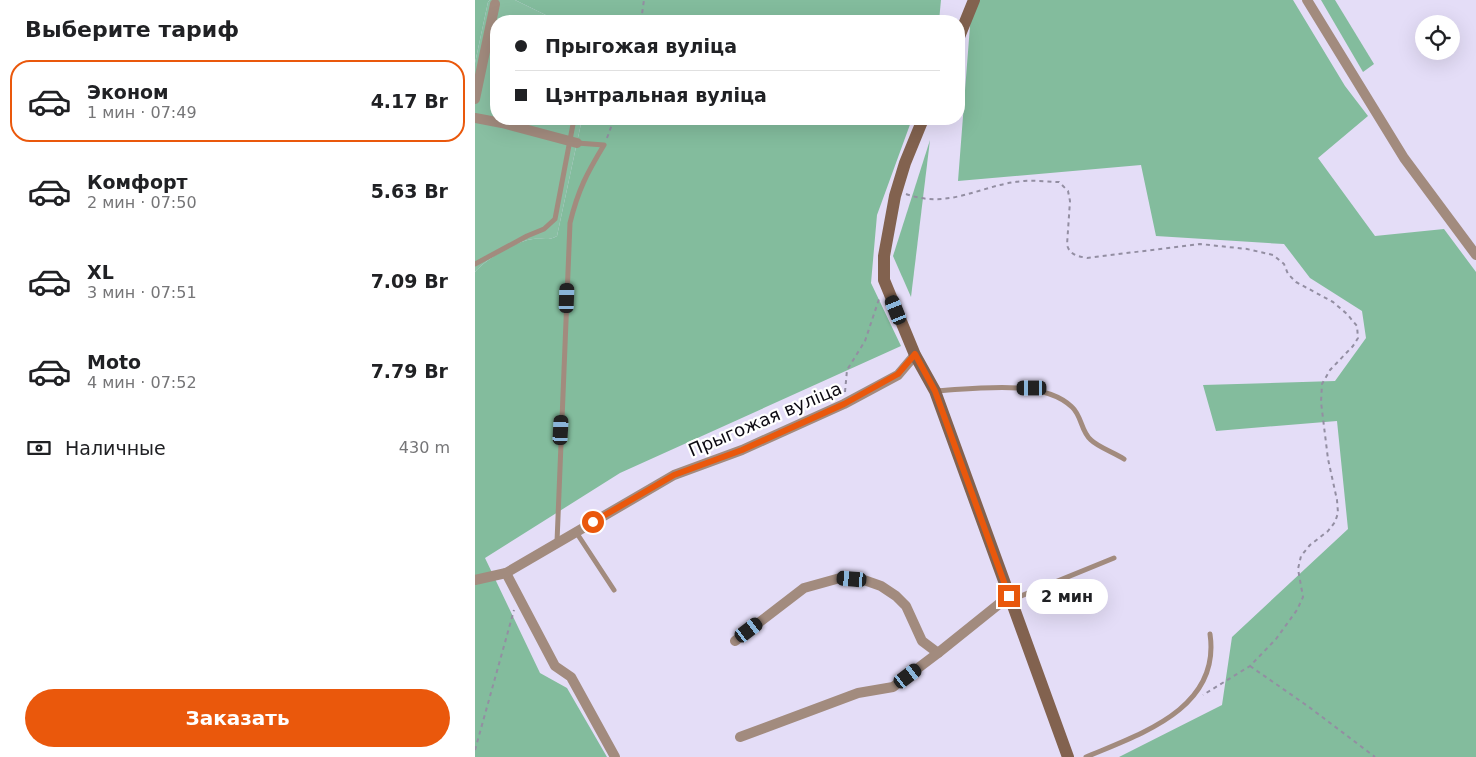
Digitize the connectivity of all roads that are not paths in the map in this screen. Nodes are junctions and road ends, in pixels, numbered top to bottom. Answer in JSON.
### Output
{"nodes":[{"id":1,"x":974,"y":0,"type":"edge"},
{"id":2,"x":1307,"y":0,"type":"edge"},
{"id":3,"x":495,"y":4,"type":"dead end"},
{"id":4,"x":493,"y":15,"type":"edge"},
{"id":5,"x":965,"y":22,"type":"edge"},
{"id":6,"x":490,"y":28,"type":"edge"},
{"id":7,"x":475,"y":99,"type":"edge"},
{"id":8,"x":475,"y":118,"type":"edge"},
{"id":9,"x":490,"y":121,"type":"edge"},
{"id":10,"x":510,"y":125,"type":"edge"},
{"id":11,"x":574,"y":125,"type":"edge"},
{"id":12,"x":921,"y":125,"type":"edge"},
{"id":13,"x":574,"y":142,"type":"junction"},
{"id":14,"x":1476,"y":255,"type":"edge"},
{"id":15,"x":475,"y":264,"type":"edge"},
{"id":16,"x":915,"y":354,"type":"junction"},
{"id":17,"x":935,"y":391,"type":"junction"},
{"id":18,"x":1124,"y":459,"type":"dead end"},
{"id":19,"x":576,"y":532,"type":"junction"},
{"id":20,"x":557,"y":543,"type":"junction"},
{"id":21,"x":1114,"y":558,"type":"dead end"},
{"id":22,"x":506,"y":573,"type":"junction"},
{"id":23,"x":475,"y":580,"type":"edge"},
{"id":24,"x":614,"y":590,"type":"dead end"},
{"id":25,"x":1010,"y":598,"type":"junction"},
{"id":26,"x":1210,"y":634,"type":"dead end"},
{"id":27,"x":735,"y":641,"type":"dead end"},
{"id":28,"x":938,"y":653,"type":"junction"},
{"id":29,"x":740,"y":737,"type":"dead end"},
{"id":30,"x":615,"y":757,"type":"edge"},
{"id":31,"x":1068,"y":757,"type":"edge"},
{"id":32,"x":1086,"y":757,"type":"edge"}],
"edges":[{"from":1,"to":5,"type":"street"},
{"from":2,"to":14,"type":"street"},
{"from":3,"to":4,"type":"street"},
{"from":6,"to":7,"type":"street"},
{"from":8,"to":9,"type":"street"},
{"from":10,"to":13,"type":"street"},
{"from":11,"to":13,"type":"lane"},
{"from":12,"to":16,"type":"street"},
{"from":13,"to":15,"type":"lane"},
{"from":13,"to":20,"type":"lane"},
{"from":16,"to":17,"type":"street"},
{"from":16,"to":19,"type":"street","name":"Прыгожая вуліца"},
{"from":17,"to":18,"type":"lane"},
{"from":17,"to":25,"type":"street"},
{"from":19,"to":20,"type":"street","name":"Прыгожая вуліца"},
{"from":19,"to":24,"type":"lane"},
{"from":20,"to":22,"type":"street","name":"Прыгожая вуліца"},
{"from":21,"to":25,"type":"lane"},
{"from":22,"to":23,"type":"street"},
{"from":22,"to":30,"type":"street"},
{"from":25,"to":28,"type":"street"},
{"from":25,"to":31,"type":"street"},
{"from":26,"to":32,"type":"lane"},
{"from":27,"to":28,"type":"street"},
{"from":28,"to":29,"type":"street"}]}
